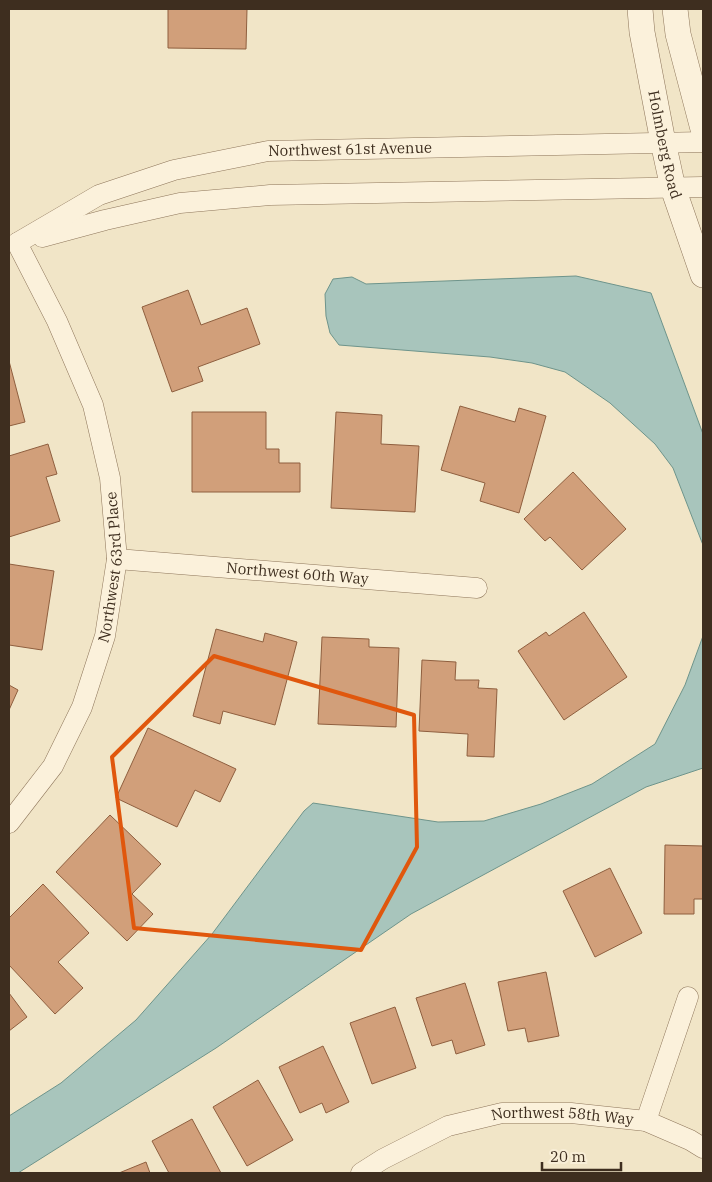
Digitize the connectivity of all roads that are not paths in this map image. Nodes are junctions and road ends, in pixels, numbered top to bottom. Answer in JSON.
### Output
{"nodes":[{"id":1,"x":640,"y":9,"type":"edge"},
{"id":2,"x":675,"y":9,"type":"edge"},
{"id":3,"x":703,"y":129,"type":"edge"},
{"id":4,"x":663,"y":142,"type":"junction"},
{"id":5,"x":703,"y":142,"type":"edge"},
{"id":6,"x":703,"y":187,"type":"edge"},
{"id":7,"x":673,"y":188,"type":"junction"},
{"id":8,"x":13,"y":245,"type":"edge"},
{"id":9,"x":703,"y":275,"type":"edge"},
{"id":10,"x":117,"y":559,"type":"junction"},
{"id":11,"x":477,"y":588,"type":"dead end"},
{"id":12,"x":9,"y":823,"type":"edge"},
{"id":13,"x":688,"y":997,"type":"dead end"},
{"id":14,"x":646,"y":1121,"type":"junction"},
{"id":15,"x":703,"y":1148,"type":"edge"},
{"id":16,"x":361,"y":1173,"type":"edge"}],
"edges":[{"from":1,"to":4,"type":"street","name":"Holmberg Road"},
{"from":2,"to":3,"type":"street"},
{"from":4,"to":5,"type":"street","name":"Northwest 61st Avenue"},
{"from":4,"to":7,"type":"street","name":"Holmberg Road"},
{"from":4,"to":8,"type":"street","name":"Northwest 61st Avenue"},
{"from":6,"to":7,"type":"street"},
{"from":7,"to":8,"type":"street"},
{"from":7,"to":9,"type":"street","name":"Holmberg Road"},
{"from":8,"to":10,"type":"street","name":"Northwest 63rd Place"},
{"from":10,"to":11,"type":"street","name":"Northwest 60th Way"},
{"from":10,"to":12,"type":"street","name":"Northwest 63rd Place"},
{"from":13,"to":14,"type":"street","name":"Northwest 58th Way"},
{"from":14,"to":15,"type":"street"},
{"from":14,"to":16,"type":"street","name":"Northwest 58th Way"}]}
